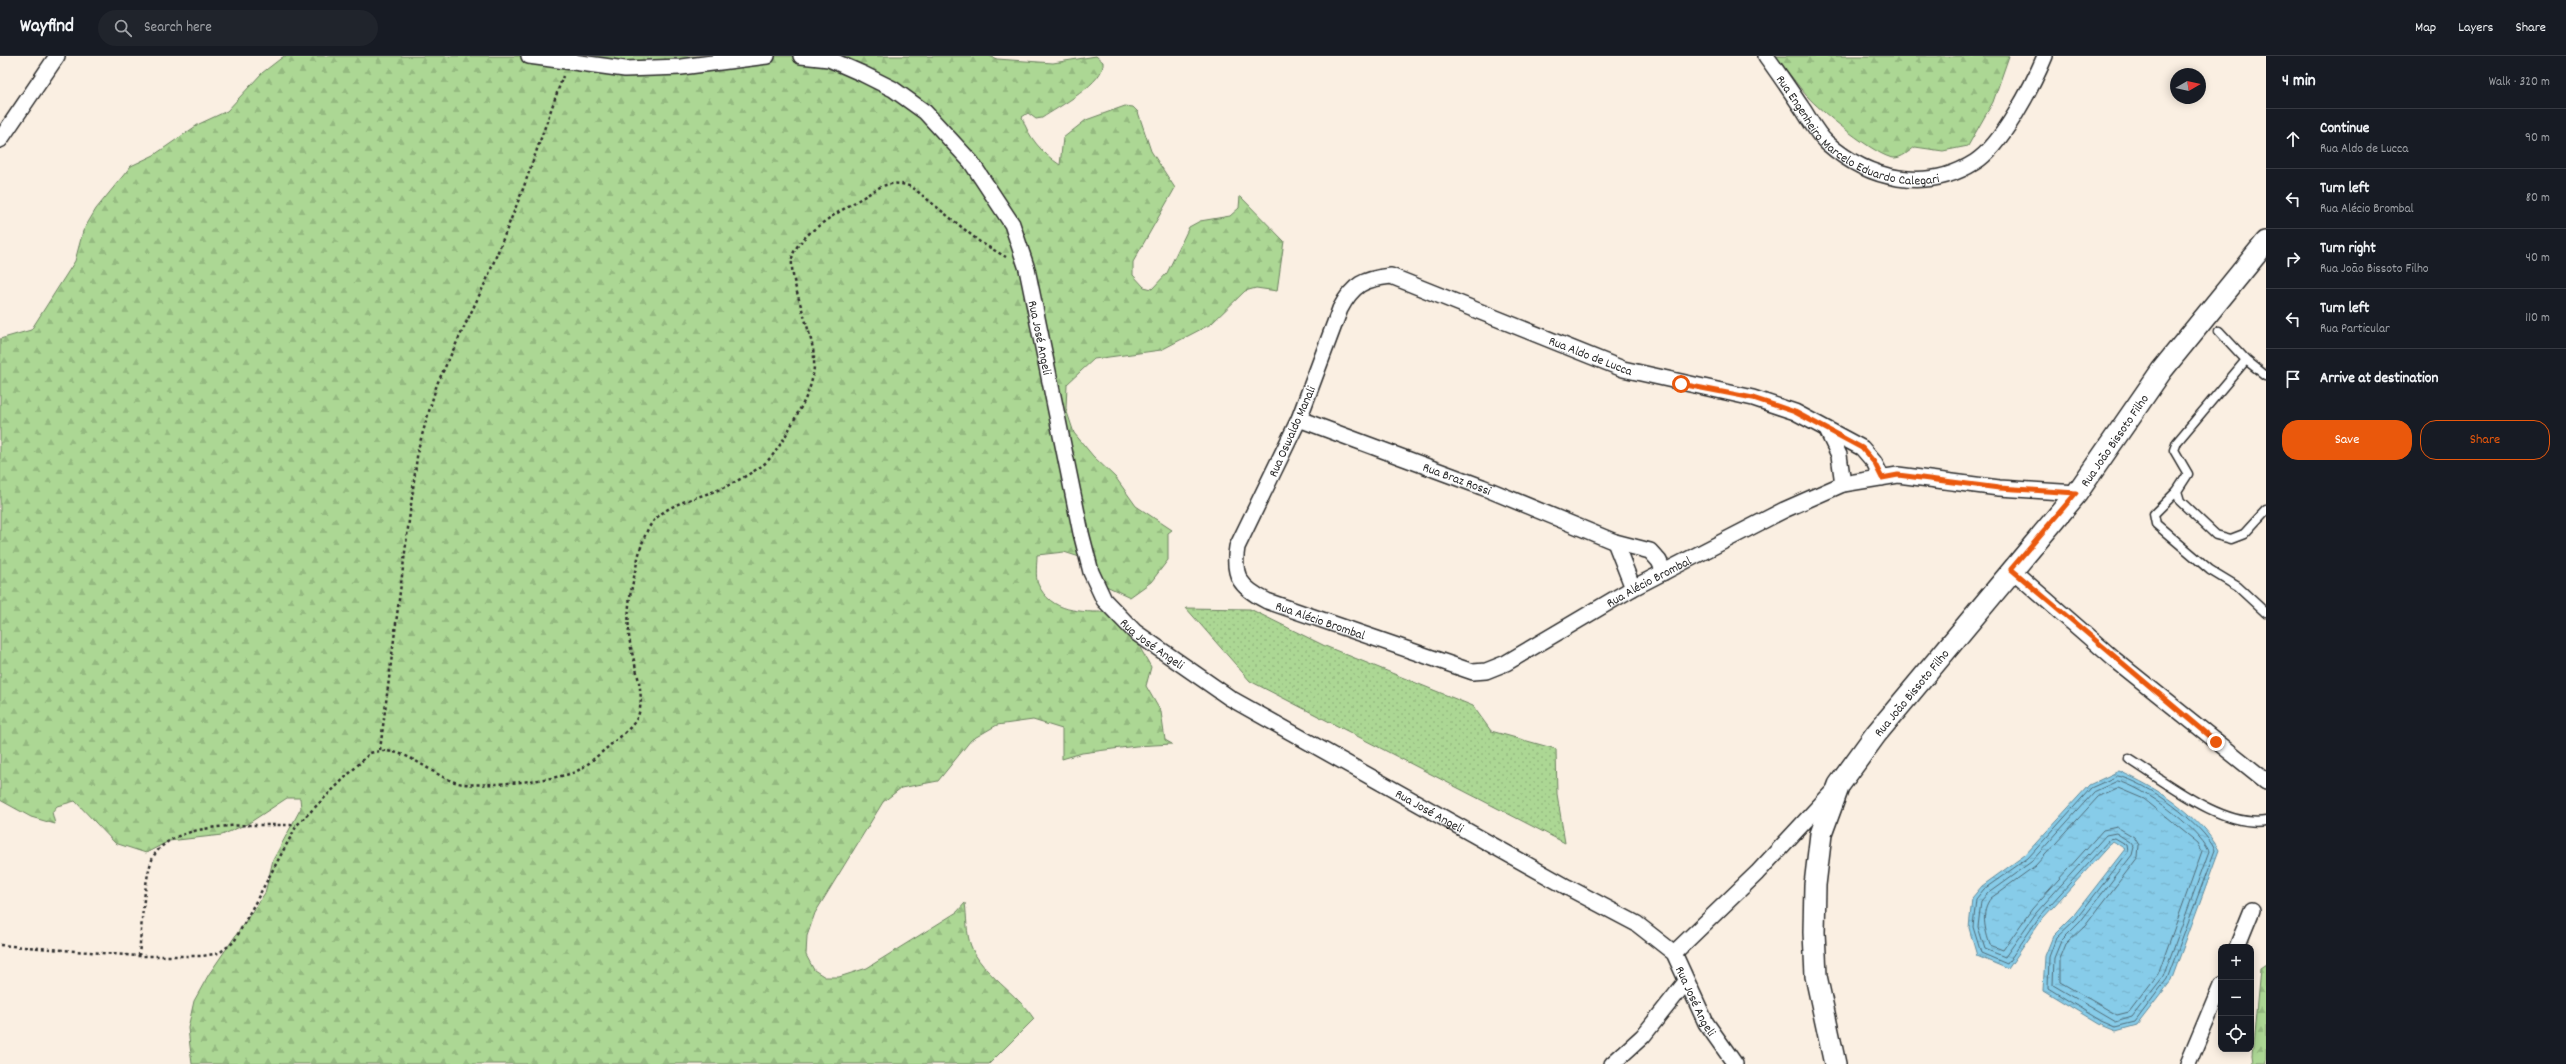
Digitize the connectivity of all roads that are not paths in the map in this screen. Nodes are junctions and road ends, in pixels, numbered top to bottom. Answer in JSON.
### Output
{"nodes":[{"id":1,"x":57,"y":56,"type":"edge"},
{"id":2,"x":529,"y":56,"type":"edge"},
{"id":3,"x":767,"y":56,"type":"edge"},
{"id":4,"x":801,"y":56,"type":"edge"},
{"id":5,"x":1766,"y":56,"type":"edge"},
{"id":6,"x":2045,"y":56,"type":"edge"},
{"id":7,"x":0,"y":140,"type":"edge"},
{"id":8,"x":2266,"y":242,"type":"edge"},
{"id":9,"x":1358,"y":284,"type":"joint"},
{"id":10,"x":2219,"y":331,"type":"dead end"},
{"id":11,"x":2246,"y":360,"type":"junction"},
{"id":12,"x":2266,"y":376,"type":"edge"},
{"id":13,"x":1299,"y":419,"type":"junction"},
{"id":14,"x":1827,"y":430,"type":"junction"},
{"id":15,"x":1882,"y":478,"type":"junction"},
{"id":16,"x":1843,"y":484,"type":"junction"},
{"id":17,"x":2178,"y":491,"type":"junction"},
{"id":18,"x":2076,"y":493,"type":"junction"},
{"id":19,"x":2266,"y":510,"type":"edge"},
{"id":20,"x":1615,"y":542,"type":"junction"},
{"id":21,"x":2011,"y":569,"type":"junction"},
{"id":22,"x":1664,"y":572,"type":"junction"},
{"id":23,"x":1240,"y":580,"type":"joint"},
{"id":24,"x":1633,"y":588,"type":"junction"},
{"id":25,"x":2266,"y":613,"type":"edge"},
{"id":26,"x":2129,"y":759,"type":"dead end"},
{"id":27,"x":2266,"y":781,"type":"edge"},
{"id":28,"x":1839,"y":785,"type":"junction"},
{"id":29,"x":2266,"y":821,"type":"edge"},
{"id":30,"x":2252,"y":910,"type":"dead end"},
{"id":31,"x":2238,"y":944,"type":"edge"},
{"id":32,"x":1674,"y":953,"type":"junction"},
{"id":33,"x":1685,"y":983,"type":"junction"},
{"id":34,"x":2218,"y":992,"type":"edge"},
{"id":35,"x":1612,"y":1064,"type":"edge"},
{"id":36,"x":1735,"y":1064,"type":"edge"},
{"id":37,"x":1835,"y":1064,"type":"edge"},
{"id":38,"x":2188,"y":1064,"type":"edge"}],
"edges":[{"from":1,"to":7,"type":"street"},
{"from":2,"to":3,"type":"street"},
{"from":4,"to":32,"type":"street","name":"Rua José Angeli"},
{"from":5,"to":6,"type":"street","name":"Rua Engenheiro Marcelo Eduardo Calegari"},
{"from":8,"to":18,"type":"main road","name":"Rua João Bissoto Filho"},
{"from":9,"to":13,"type":"street","name":"Rua Oswaldo Manali"},
{"from":9,"to":14,"type":"street","name":"Rua Aldo de Lucca"},
{"from":10,"to":11,"type":"lane"},
{"from":11,"to":12,"type":"lane"},
{"from":11,"to":17,"type":"lane"},
{"from":13,"to":20,"type":"street","name":"Rua Braz Rossi"},
{"from":13,"to":23,"type":"street","name":"Rua Oswaldo Manali"},
{"from":14,"to":15,"type":"street","name":"Rua Aldo de Lucca"},
{"from":14,"to":16,"type":"street"},
{"from":15,"to":16,"type":"street","name":"Rua Alécio Brombal"},
{"from":15,"to":18,"type":"street","name":"Rua Alécio Brombal"},
{"from":16,"to":22,"type":"street","name":"Rua Alécio Brombal"},
{"from":17,"to":19,"type":"lane"},
{"from":17,"to":25,"type":"lane"},
{"from":18,"to":21,"type":"main road","name":"Rua João Bissoto Filho"},
{"from":20,"to":22,"type":"street","name":"Rua Braz Rossi"},
{"from":20,"to":24,"type":"street"},
{"from":21,"to":27,"type":"street"},
{"from":21,"to":28,"type":"main road","name":"Rua João Bissoto Filho"},
{"from":22,"to":24,"type":"street","name":"Rua Alécio Brombal"},
{"from":23,"to":24,"type":"street","name":"Rua Alécio Brombal"},
{"from":26,"to":29,"type":"lane"},
{"from":28,"to":32,"type":"street","name":"Rua João Bissoto Filho"},
{"from":28,"to":37,"type":"main road","name":"Rua João Bissoto Filho"},
{"from":30,"to":31,"type":"street"},
{"from":32,"to":33,"type":"street","name":"Rua José Angeli"},
{"from":33,"to":35,"type":"street"},
{"from":33,"to":36,"type":"street","name":"Rua José Angeli"},
{"from":34,"to":38,"type":"street"}]}
